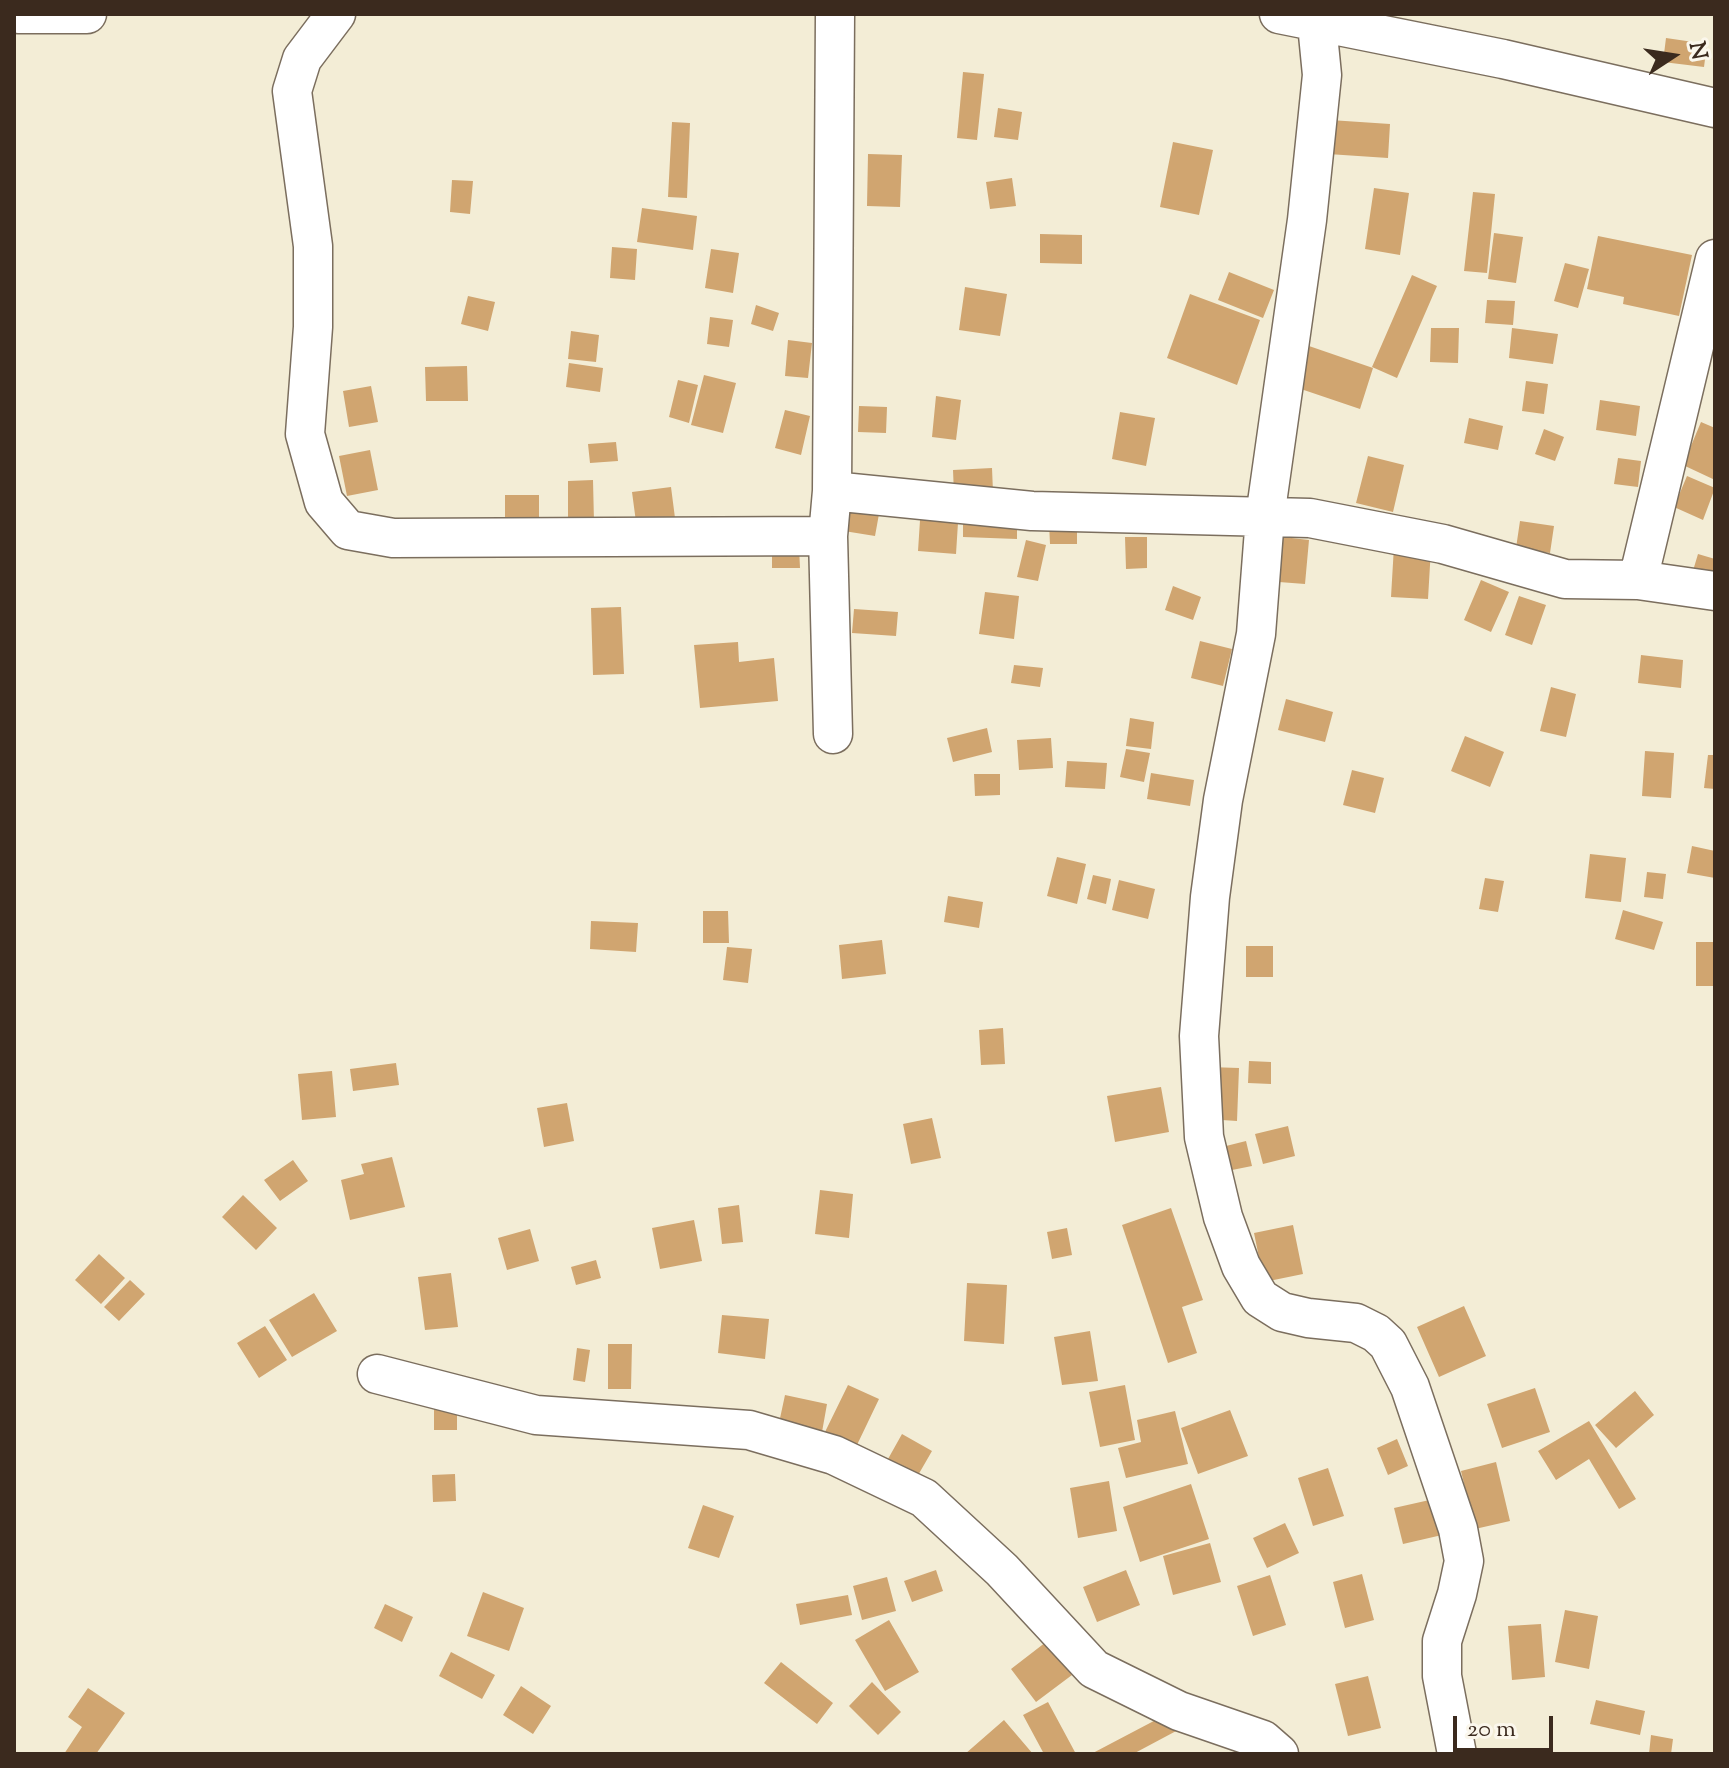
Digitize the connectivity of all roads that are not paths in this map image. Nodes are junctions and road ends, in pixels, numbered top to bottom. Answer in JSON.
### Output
{"nodes":[{"id":1,"x":18,"y":14,"type":"edge"},
{"id":2,"x":87,"y":14,"type":"edge"},
{"id":3,"x":336,"y":14,"type":"edge"},
{"id":4,"x":835,"y":14,"type":"edge"},
{"id":5,"x":1279,"y":14,"type":"edge"},
{"id":6,"x":1317,"y":18,"type":"edge"},
{"id":7,"x":1715,"y":108,"type":"edge"},
{"id":8,"x":1715,"y":259,"type":"edge"},
{"id":9,"x":832,"y":491,"type":"junction"},
{"id":10,"x":1265,"y":517,"type":"junction"},
{"id":11,"x":828,"y":536,"type":"junction"},
{"id":12,"x":1638,"y":580,"type":"junction"},
{"id":13,"x":1715,"y":591,"type":"edge"},
{"id":14,"x":833,"y":734,"type":"dead end"},
{"id":15,"x":377,"y":1374,"type":"dead end"},
{"id":16,"x":1279,"y":1754,"type":"edge"},
{"id":17,"x":1457,"y":1754,"type":"edge"}],
"edges":[{"from":1,"to":2,"type":"street"},
{"from":3,"to":11,"type":"street"},
{"from":4,"to":9,"type":"street"},
{"from":5,"to":6,"type":"street"},
{"from":6,"to":7,"type":"street"},
{"from":6,"to":10,"type":"street"},
{"from":8,"to":12,"type":"street"},
{"from":9,"to":10,"type":"street"},
{"from":9,"to":11,"type":"street"},
{"from":10,"to":12,"type":"street"},
{"from":10,"to":17,"type":"street"},
{"from":11,"to":14,"type":"street"},
{"from":12,"to":13,"type":"street"},
{"from":15,"to":16,"type":"street"}]}
